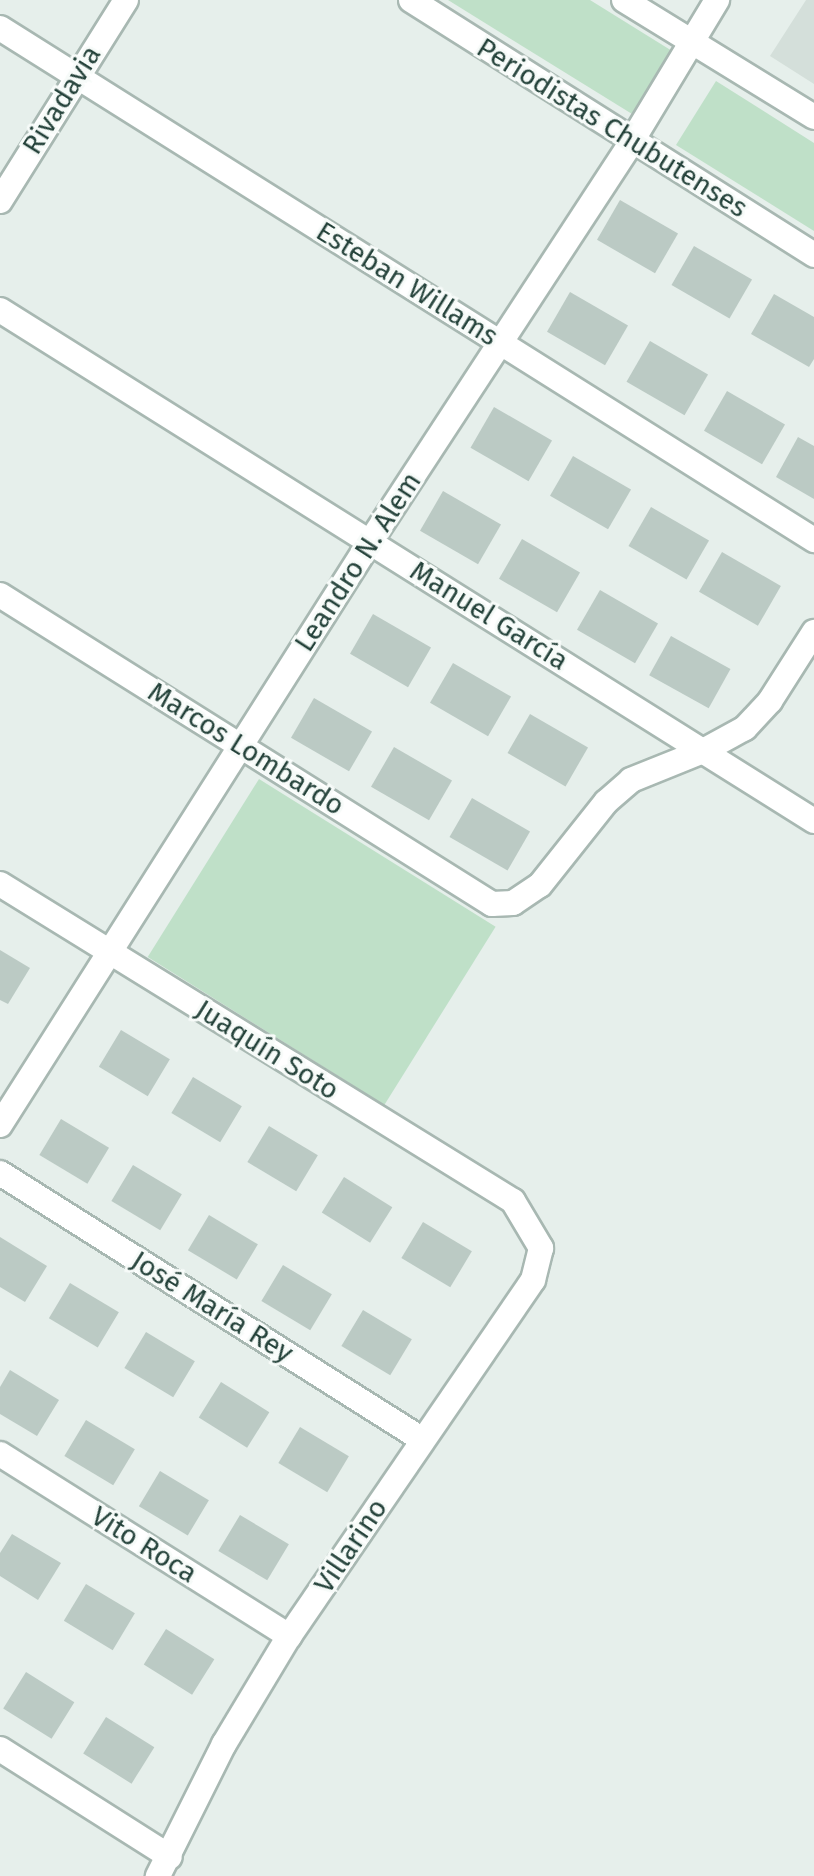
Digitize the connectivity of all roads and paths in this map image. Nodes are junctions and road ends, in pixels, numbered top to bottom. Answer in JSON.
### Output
{"nodes":[{"id":1,"x":126,"y":0,"type":"edge"},
{"id":2,"x":411,"y":0,"type":"edge"},
{"id":3,"x":624,"y":0,"type":"edge"},
{"id":4,"x":717,"y":0,"type":"edge"},
{"id":5,"x":0,"y":28,"type":"edge"},
{"id":6,"x":691,"y":43,"type":"junction"},
{"id":7,"x":77,"y":76,"type":"junction"},
{"id":8,"x":814,"y":117,"type":"edge"},
{"id":9,"x":632,"y":141,"type":"junction"},
{"id":10,"x":0,"y":201,"type":"edge"},
{"id":11,"x":814,"y":255,"type":"edge"},
{"id":12,"x":0,"y":310,"type":"edge"},
{"id":13,"x":499,"y":342,"type":"junction"},
{"id":14,"x":814,"y":540,"type":"edge"},
{"id":15,"x":370,"y":542,"type":"junction"},
{"id":16,"x":0,"y":595,"type":"edge"},
{"id":17,"x":814,"y":632,"type":"edge"},
{"id":18,"x":240,"y":746,"type":"junction"},
{"id":19,"x":703,"y":751,"type":"junction"},
{"id":20,"x":814,"y":821,"type":"edge"},
{"id":21,"x":0,"y":884,"type":"edge"},
{"id":22,"x":109,"y":953,"type":"junction"},
{"id":23,"x":0,"y":1125,"type":"edge"},
{"id":24,"x":0,"y":1173,"type":"edge"},
{"id":25,"x":528,"y":1223,"type":"joint"},
{"id":26,"x":423,"y":1440,"type":"junction"},
{"id":27,"x":0,"y":1454,"type":"edge"},
{"id":28,"x":289,"y":1636,"type":"junction"},
{"id":29,"x":0,"y":1749,"type":"edge"},
{"id":30,"x":164,"y":1867,"type":"edge"}],
"edges":[{"from":1,"to":7,"type":"street","name":"Rivadavia"},
{"from":2,"to":9,"type":"street","name":"Periodistas Chubutenses"},
{"from":3,"to":6,"type":"street"},
{"from":4,"to":6,"type":"street","name":"Leandro N. Alem"},
{"from":5,"to":7,"type":"street","name":"Esteban Willams"},
{"from":6,"to":8,"type":"street"},
{"from":6,"to":9,"type":"street","name":"Leandro N. Alem"},
{"from":7,"to":10,"type":"street","name":"Rivadavia"},
{"from":7,"to":13,"type":"street","name":"Esteban Willams"},
{"from":9,"to":11,"type":"street","name":"Periodistas Chubutenses"},
{"from":9,"to":13,"type":"street","name":"Leandro N. Alem"},
{"from":12,"to":15,"type":"street","name":"Manuel García"},
{"from":13,"to":14,"type":"street","name":"Esteban Willams"},
{"from":13,"to":15,"type":"street","name":"Leandro N. Alem"},
{"from":15,"to":18,"type":"street","name":"Leandro N. Alem"},
{"from":15,"to":19,"type":"street","name":"Manuel García"},
{"from":16,"to":18,"type":"street","name":"Marcos Lombardo"},
{"from":17,"to":19,"type":"street"},
{"from":18,"to":19,"type":"street","name":"Marcos Lombardo"},
{"from":18,"to":22,"type":"street","name":"Leandro N. Alem"},
{"from":19,"to":20,"type":"street","name":"Manuel García"},
{"from":21,"to":22,"type":"street","name":"Juaquín Soto"},
{"from":22,"to":23,"type":"street","name":"Leandro N. Alem"},
{"from":22,"to":25,"type":"street","name":"Juaquín Soto"},
{"from":24,"to":26,"type":"street","name":"José María Rey"},
{"from":25,"to":26,"type":"street","name":"Villarino"},
{"from":26,"to":28,"type":"street","name":"Villarino"},
{"from":27,"to":28,"type":"street","name":"Vito Roca"},
{"from":28,"to":30,"type":"street","name":"Villarino"},
{"from":29,"to":30,"type":"street"}]}
